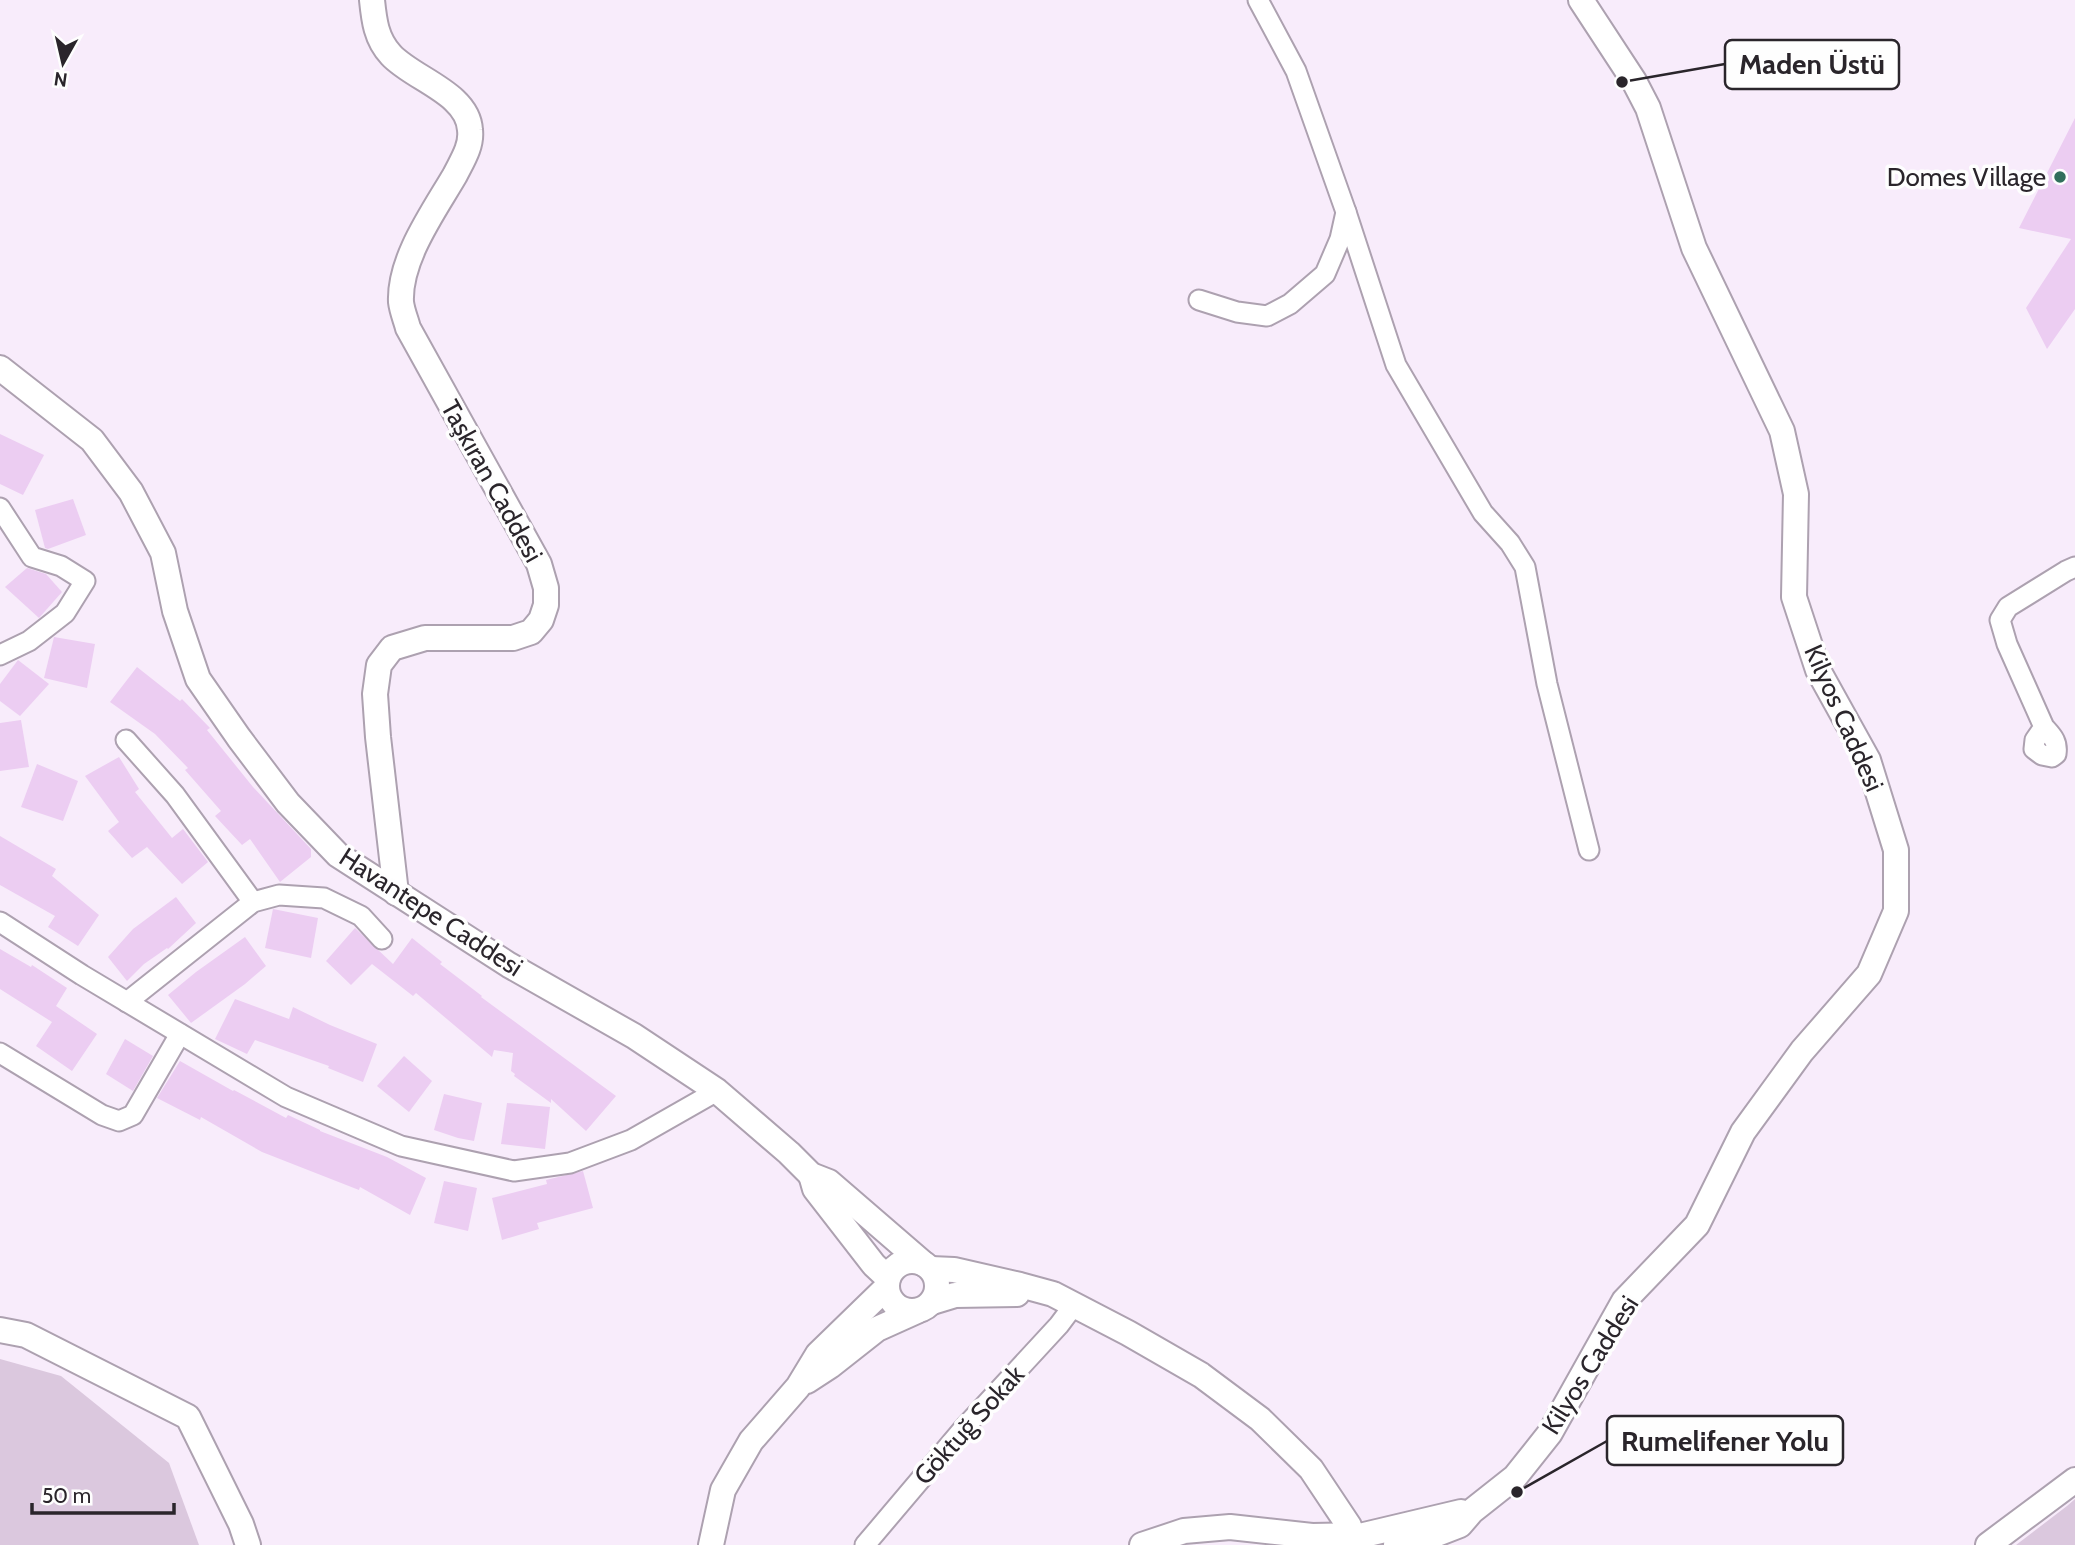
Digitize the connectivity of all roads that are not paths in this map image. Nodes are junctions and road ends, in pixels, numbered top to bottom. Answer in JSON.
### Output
{"nodes":[{"id":1,"x":372,"y":0,"type":"edge"},
{"id":2,"x":1258,"y":0,"type":"edge"},
{"id":3,"x":1581,"y":0,"type":"edge"},
{"id":4,"x":1346,"y":212,"type":"junction"},
{"id":5,"x":1199,"y":300,"type":"dead end"},
{"id":6,"x":0,"y":368,"type":"edge"},
{"id":7,"x":0,"y":508,"type":"edge"},
{"id":8,"x":2075,"y":568,"type":"edge"},
{"id":9,"x":0,"y":655,"type":"edge"},
{"id":10,"x":2044,"y":727,"type":"dead end"},
{"id":11,"x":126,"y":740,"type":"dead end"},
{"id":12,"x":1589,"y":850,"type":"dead end"},
{"id":13,"x":396,"y":893,"type":"junction"},
{"id":14,"x":253,"y":902,"type":"junction"},
{"id":15,"x":0,"y":922,"type":"edge"},
{"id":16,"x":383,"y":939,"type":"dead end"},
{"id":17,"x":127,"y":1002,"type":"junction"},
{"id":18,"x":180,"y":1034,"type":"junction"},
{"id":19,"x":0,"y":1053,"type":"edge"},
{"id":20,"x":717,"y":1091,"type":"junction"},
{"id":21,"x":811,"y":1175,"type":"junction"},
{"id":22,"x":928,"y":1266,"type":"junction"},
{"id":23,"x":887,"y":1283,"type":"junction"},
{"id":24,"x":1035,"y":1290,"type":"junction"},
{"id":25,"x":1074,"y":1305,"type":"junction"},
{"id":26,"x":924,"y":1306,"type":"junction"},
{"id":27,"x":0,"y":1330,"type":"edge"},
{"id":28,"x":798,"y":1387,"type":"junction"},
{"id":29,"x":2075,"y":1480,"type":"edge"},
{"id":30,"x":1472,"y":1511,"type":"junction"},
{"id":31,"x":1353,"y":1540,"type":"edge"},
{"id":32,"x":248,"y":1545,"type":"edge"},
{"id":33,"x":711,"y":1545,"type":"edge"},
{"id":34,"x":865,"y":1545,"type":"edge"},
{"id":35,"x":1142,"y":1545,"type":"edge"},
{"id":36,"x":1396,"y":1545,"type":"edge"},
{"id":37,"x":1988,"y":1545,"type":"edge"}],
"edges":[{"from":1,"to":13,"type":"street","name":"Taşkıran Caddesi"},
{"from":2,"to":4,"type":"street"},
{"from":3,"to":30,"type":"street","name":"Kilyos Caddesi"},
{"from":4,"to":5,"type":"street"},
{"from":4,"to":12,"type":"street"},
{"from":6,"to":13,"type":"street","name":"Havantepe Caddesi"},
{"from":7,"to":9,"type":"street"},
{"from":8,"to":10,"type":"street"},
{"from":11,"to":14,"type":"street"},
{"from":13,"to":20,"type":"street","name":"Havantepe Caddesi"},
{"from":14,"to":16,"type":"street"},
{"from":14,"to":17,"type":"street"},
{"from":15,"to":17,"type":"street"},
{"from":17,"to":18,"type":"street"},
{"from":18,"to":19,"type":"street"},
{"from":18,"to":20,"type":"street"},
{"from":20,"to":21,"type":"street","name":"Havantepe Caddesi"},
{"from":21,"to":22,"type":"street","name":"Havantepe Caddesi"},
{"from":21,"to":23,"type":"street","name":"Havantepe Caddesi"},
{"from":22,"to":23,"type":"street"},
{"from":22,"to":24,"type":"street"},
{"from":22,"to":26,"type":"street"},
{"from":23,"to":26,"type":"street"},
{"from":23,"to":28,"type":"street"},
{"from":24,"to":25,"type":"street"},
{"from":24,"to":26,"type":"street"},
{"from":25,"to":31,"type":"street"},
{"from":25,"to":34,"type":"street","name":"Göktuğ Sokak"},
{"from":26,"to":28,"type":"street"},
{"from":27,"to":32,"type":"street"},
{"from":28,"to":33,"type":"street"},
{"from":29,"to":37,"type":"street"},
{"from":30,"to":31,"type":"street"},
{"from":30,"to":36,"type":"street","name":"Kilyos Caddesi"},
{"from":31,"to":35,"type":"street"}]}
